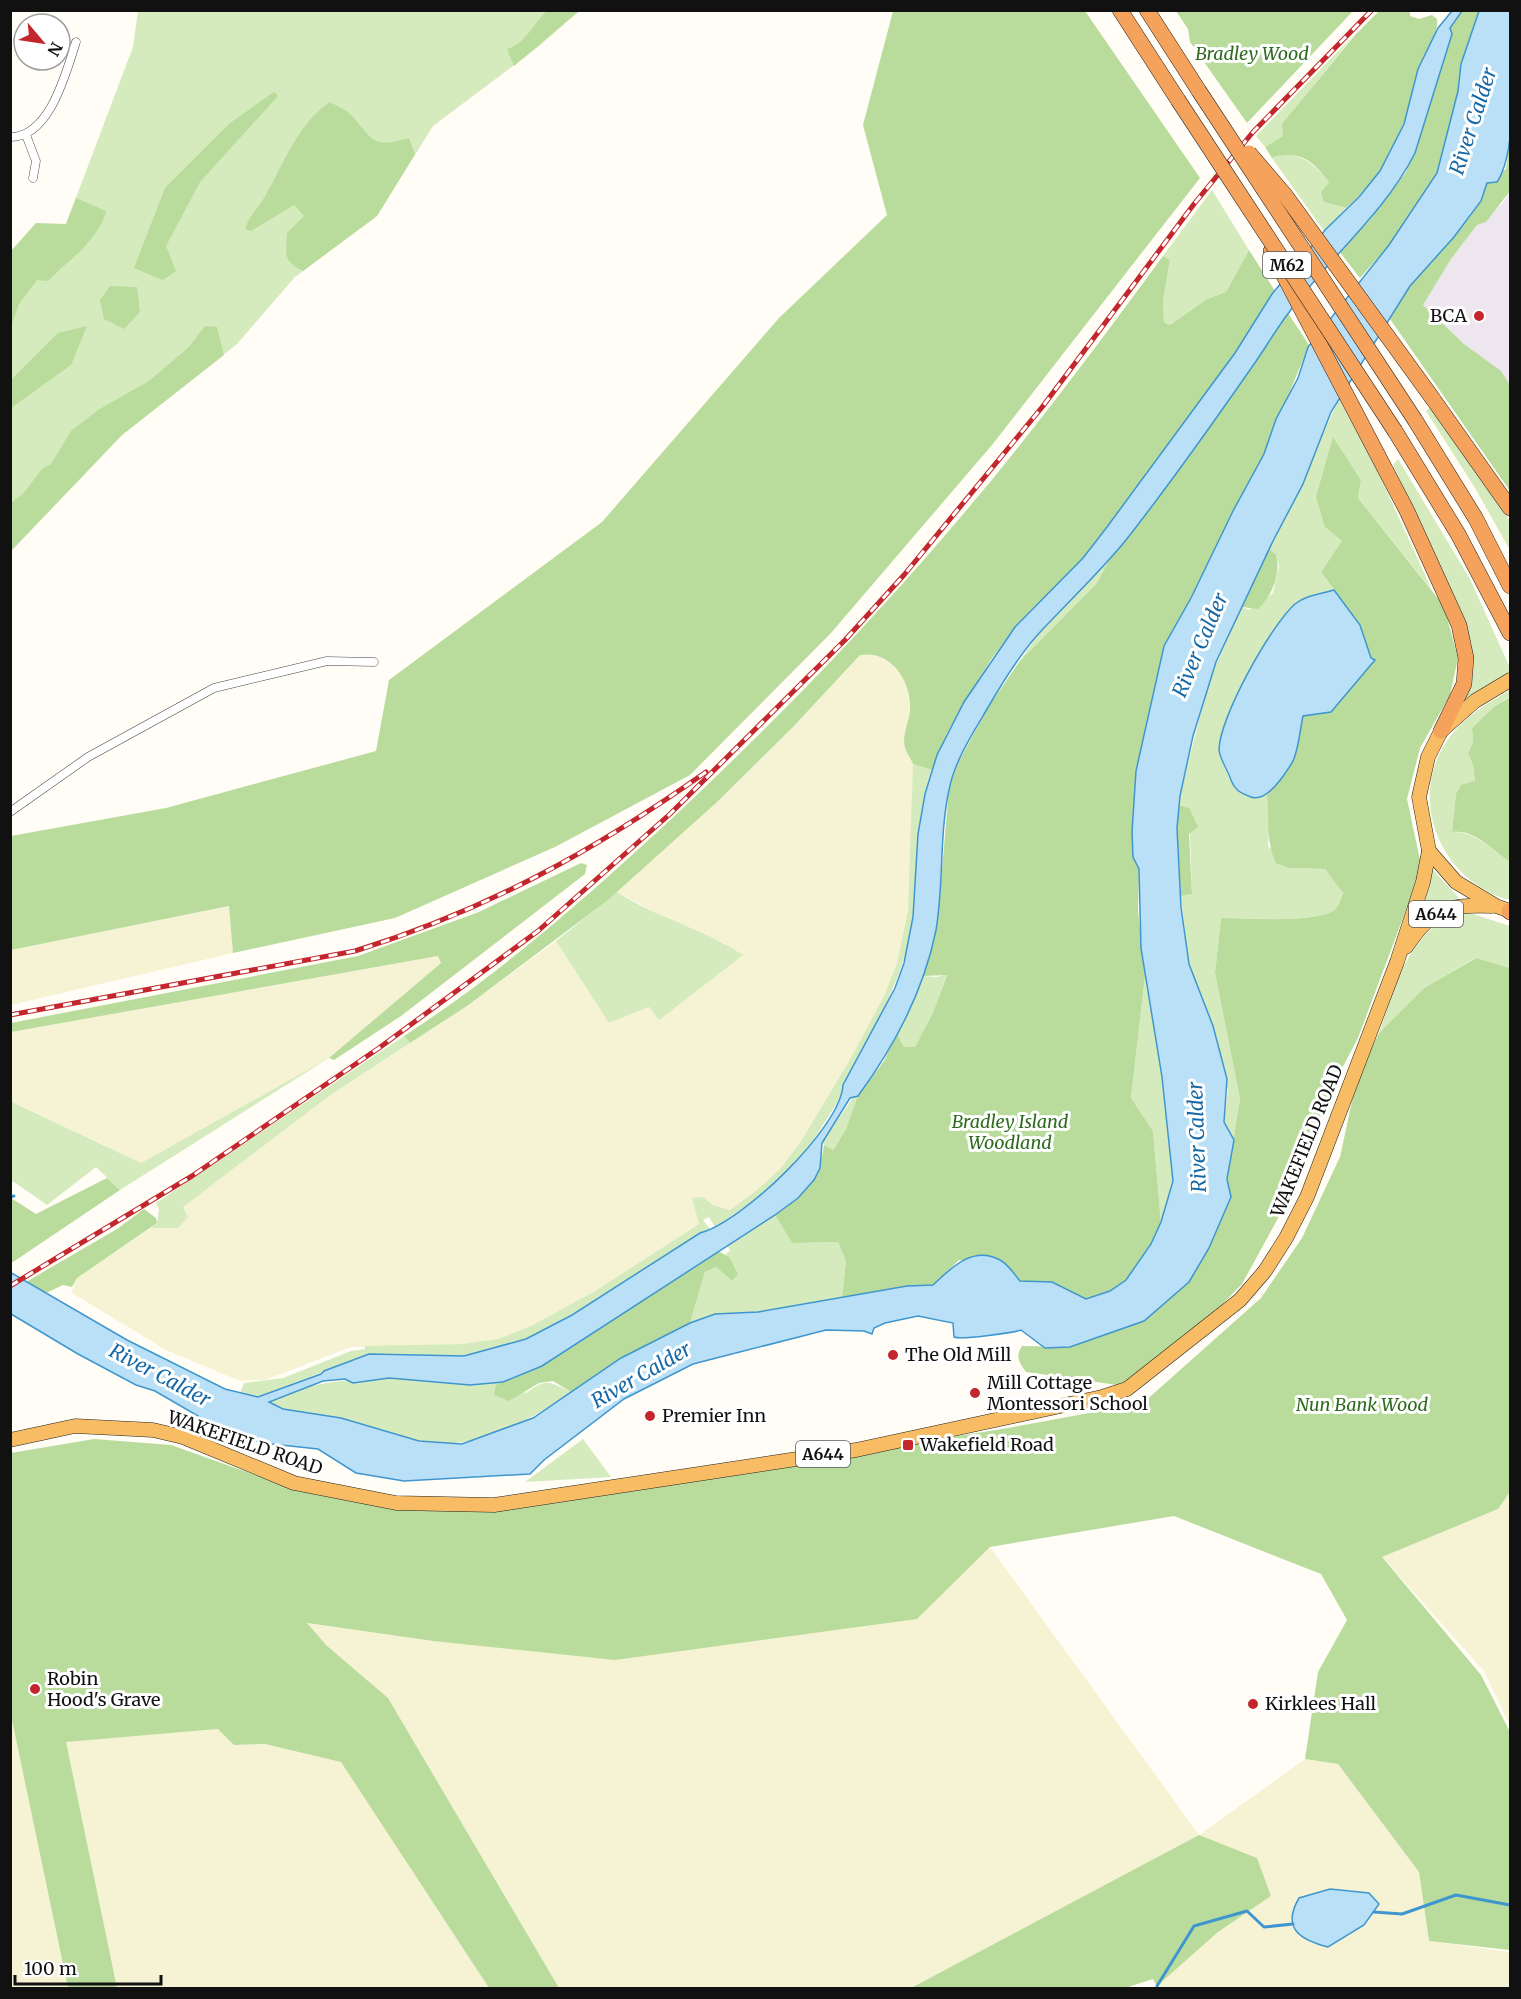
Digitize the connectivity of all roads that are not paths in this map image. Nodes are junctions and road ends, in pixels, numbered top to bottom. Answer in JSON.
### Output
{"nodes":[{"id":1,"x":1120,"y":10,"type":"edge"},
{"id":2,"x":1147,"y":10,"type":"edge"},
{"id":3,"x":76,"y":42,"type":"dead end"},
{"id":4,"x":73,"y":50,"type":"joint"},
{"id":5,"x":1202,"y":96,"type":"junction"},
{"id":6,"x":26,"y":135,"type":"junction"},
{"id":7,"x":10,"y":137,"type":"edge"},
{"id":8,"x":33,"y":178,"type":"dead end"},
{"id":9,"x":1245,"y":202,"type":"junction"},
{"id":10,"x":1510,"y":508,"type":"edge"},
{"id":11,"x":1510,"y":586,"type":"edge"},
{"id":12,"x":1510,"y":633,"type":"edge"},
{"id":13,"x":374,"y":662,"type":"dead end"},
{"id":14,"x":1510,"y":680,"type":"edge"},
{"id":15,"x":1441,"y":731,"type":"junction"},
{"id":16,"x":10,"y":812,"type":"edge"},
{"id":17,"x":1429,"y":851,"type":"junction"},
{"id":18,"x":1507,"y":910,"type":"edge"},
{"id":19,"x":1396,"y":962,"type":"junction"},
{"id":20,"x":10,"y":1440,"type":"edge"}],
"edges":[{"from":1,"to":9,"type":"highway","number":"M62","bridge":true},
{"from":2,"to":5,"type":"highway","number":"M62"},
{"from":3,"to":4,"type":"street"},
{"from":4,"to":6,"type":"street"},
{"from":5,"to":10,"type":"highway","bridge":true},
{"from":5,"to":11,"type":"highway","number":"M62","bridge":true},
{"from":6,"to":7,"type":"street"},
{"from":6,"to":8,"type":"street"},
{"from":9,"to":12,"type":"highway","number":"M62","bridge":true},
{"from":9,"to":15,"type":"highway","bridge":true},
{"from":13,"to":16,"type":"street"},
{"from":14,"to":15,"type":"highway","number":"A644"},
{"from":15,"to":17,"type":"highway","number":"A644"},
{"from":17,"to":18,"type":"highway","number":"A644"},
{"from":17,"to":19,"type":"highway","name":"WAKEFIELD ROAD","number":"A644"},
{"from":18,"to":19,"type":"highway","name":"WAKEFIELD ROAD","number":"A644"},
{"from":19,"to":20,"type":"highway","name":"WAKEFIELD ROAD","number":"A644"}]}
